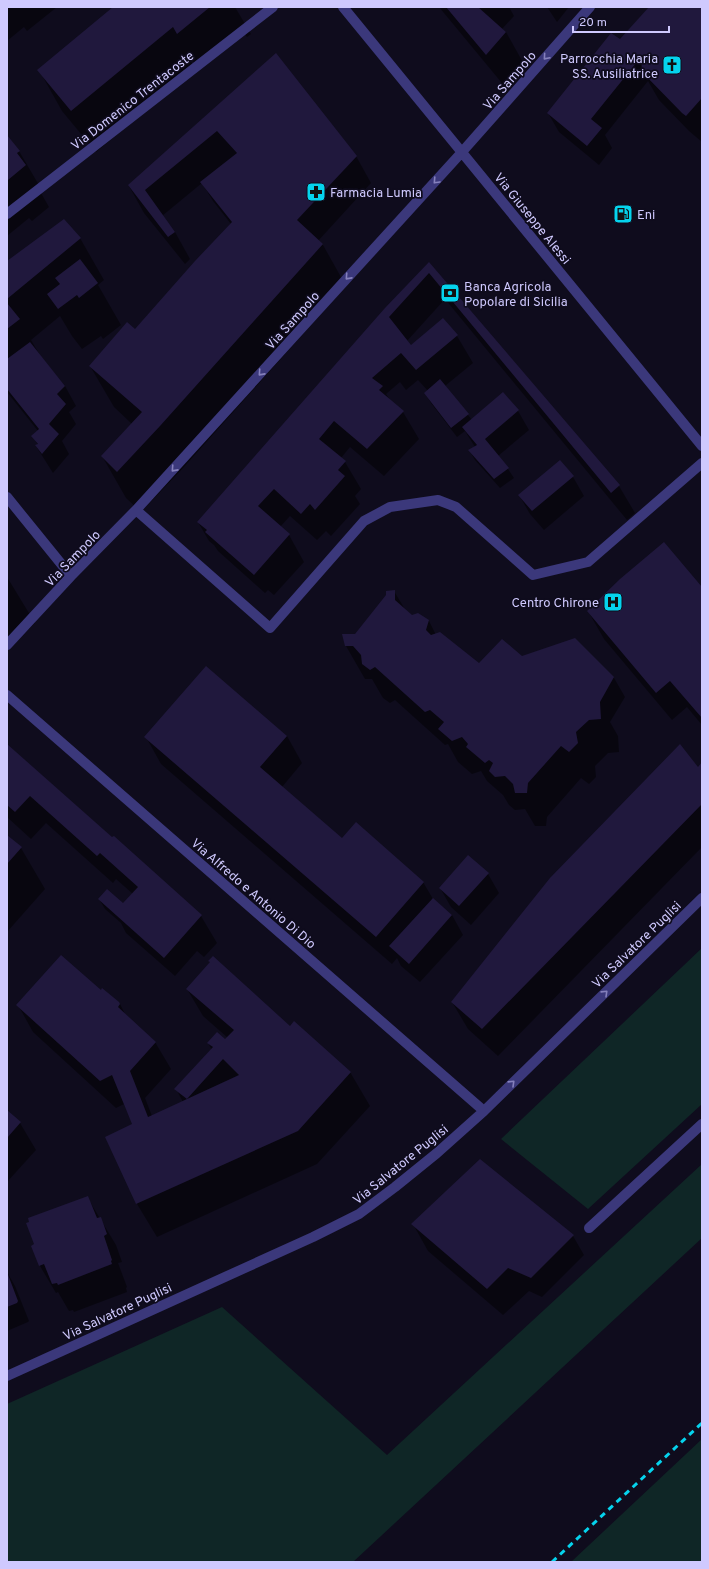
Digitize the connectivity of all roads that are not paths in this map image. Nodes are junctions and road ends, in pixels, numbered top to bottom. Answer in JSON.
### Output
{"nodes":[{"id":1,"x":273,"y":7,"type":"edge"},
{"id":2,"x":343,"y":7,"type":"edge"},
{"id":3,"x":590,"y":7,"type":"edge"},
{"id":4,"x":462,"y":152,"type":"junction"},
{"id":5,"x":7,"y":214,"type":"edge"},
{"id":6,"x":702,"y":446,"type":"edge"},
{"id":7,"x":702,"y":463,"type":"edge"},
{"id":8,"x":7,"y":497,"type":"edge"},
{"id":9,"x":136,"y":510,"type":"junction"},
{"id":10,"x":71,"y":576,"type":"junction"},
{"id":11,"x":7,"y":645,"type":"edge"},
{"id":12,"x":7,"y":695,"type":"edge"},
{"id":13,"x":702,"y":898,"type":"edge"},
{"id":14,"x":484,"y":1111,"type":"junction"},
{"id":15,"x":702,"y":1124,"type":"edge"},
{"id":16,"x":589,"y":1228,"type":"dead end"},
{"id":17,"x":7,"y":1376,"type":"edge"}],
"edges":[{"from":1,"to":5,"type":"street","name":"Via Domenico Trentacoste"},
{"from":2,"to":4,"type":"street","name":"Via Giuseppe Alessi"},
{"from":3,"to":4,"type":"street","name":"Via Sampolo","one_way":true},
{"from":4,"to":6,"type":"street","name":"Via Giuseppe Alessi"},
{"from":4,"to":9,"type":"street","name":"Via Sampolo","one_way":true},
{"from":7,"to":9,"type":"street"},
{"from":8,"to":10,"type":"street"},
{"from":9,"to":10,"type":"street","name":"Via Sampolo"},
{"from":10,"to":11,"type":"street","name":"Via Sampolo"},
{"from":12,"to":14,"type":"street","name":"Via Alfredo e Antonio Di Dio"},
{"from":14,"to":13,"type":"street","name":"Via Salvatore Puglisi","one_way":true},
{"from":14,"to":17,"type":"street","name":"Via Salvatore Puglisi"},
{"from":15,"to":16,"type":"street"}]}
